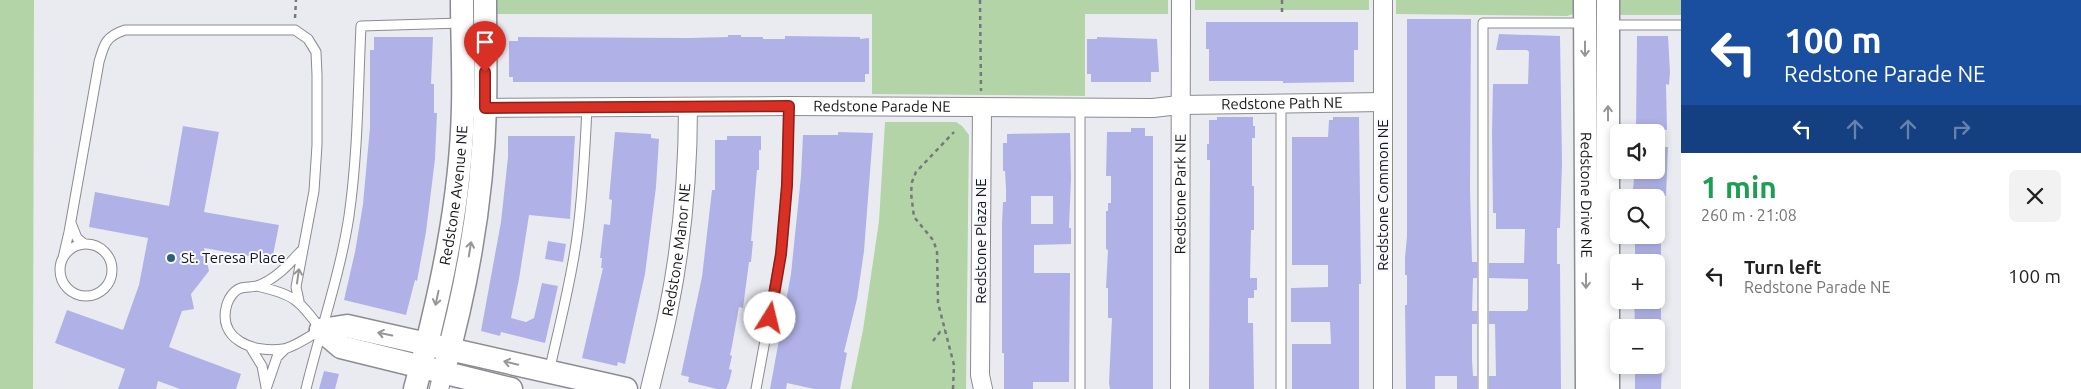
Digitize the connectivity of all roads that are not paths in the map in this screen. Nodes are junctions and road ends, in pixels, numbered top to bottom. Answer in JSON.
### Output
{"nodes":[{"id":1,"x":462,"y":0,"type":"edge"},
{"id":2,"x":485,"y":0,"type":"edge"},
{"id":3,"x":1181,"y":0,"type":"edge"},
{"id":4,"x":1383,"y":0,"type":"edge"},
{"id":5,"x":1585,"y":0,"type":"edge"},
{"id":6,"x":1608,"y":0,"type":"edge"},
{"id":7,"x":462,"y":24,"type":"junction"},
{"id":8,"x":1585,"y":24,"type":"junction"},
{"id":9,"x":1608,"y":25,"type":"junction"},
{"id":10,"x":1681,"y":25,"type":"edge"},
{"id":11,"x":981,"y":101,"type":"junction"},
{"id":12,"x":1384,"y":102,"type":"junction"},
{"id":13,"x":1281,"y":104,"type":"junction"},
{"id":14,"x":1179,"y":105,"type":"junction"},
{"id":15,"x":789,"y":106,"type":"junction"},
{"id":16,"x":586,"y":107,"type":"junction"},
{"id":17,"x":688,"y":107,"type":"junction"},
{"id":18,"x":1080,"y":107,"type":"junction"},
{"id":19,"x":463,"y":108,"type":"junction"},
{"id":20,"x":485,"y":108,"type":"junction"},
{"id":21,"x":71,"y":222,"type":"junction"},
{"id":22,"x":83,"y":243,"type":"junction"},
{"id":23,"x":301,"y":251,"type":"junction"},
{"id":24,"x":63,"y":258,"type":"junction"},
{"id":25,"x":257,"y":286,"type":"junction"},
{"id":26,"x":298,"y":301,"type":"junction"},
{"id":27,"x":321,"y":330,"type":"junction"},
{"id":28,"x":427,"y":343,"type":"junction"},
{"id":29,"x":251,"y":348,"type":"junction"},
{"id":30,"x":450,"y":348,"type":"junction"},
{"id":31,"x":285,"y":349,"type":"junction"},
{"id":32,"x":421,"y":367,"type":"junction"},
{"id":33,"x":549,"y":372,"type":"junction"},
{"id":34,"x":441,"y":381,"type":"edge"},
{"id":35,"x":980,"y":384,"type":"edge"},
{"id":36,"x":266,"y":389,"type":"edge"},
{"id":37,"x":306,"y":389,"type":"edge"},
{"id":38,"x":415,"y":389,"type":"edge"},
{"id":39,"x":511,"y":389,"type":"edge"},
{"id":40,"x":626,"y":389,"type":"edge"},
{"id":41,"x":650,"y":389,"type":"edge"},
{"id":42,"x":756,"y":389,"type":"edge"},
{"id":43,"x":1080,"y":389,"type":"edge"},
{"id":44,"x":1180,"y":389,"type":"edge"},
{"id":45,"x":1281,"y":389,"type":"edge"},
{"id":46,"x":1383,"y":389,"type":"edge"},
{"id":47,"x":1483,"y":389,"type":"edge"},
{"id":48,"x":1587,"y":389,"type":"edge"},
{"id":49,"x":1608,"y":389,"type":"edge"}],
"edges":[{"from":1,"to":7,"type":"street","name":"Redstone Avenue NE"},
{"from":2,"to":20,"type":"street","name":"Redstone Avenue NE"},
{"from":3,"to":14,"type":"street","name":"Redstone Park NE"},
{"from":4,"to":12,"type":"street","name":"Redstone Common NE"},
{"from":5,"to":8,"type":"street","name":"Redstone Drive NE"},
{"from":6,"to":9,"type":"street","name":"Redstone Drive NE"},
{"from":7,"to":19,"type":"street","name":"Redstone Avenue NE"},
{"from":7,"to":27,"type":"lane"},
{"from":8,"to":47,"type":"lane"},
{"from":8,"to":48,"type":"street","name":"Redstone Drive NE","one_way":true},
{"from":9,"to":10,"type":"lane"},
{"from":49,"to":9,"type":"street","name":"Redstone Drive NE","one_way":true},
{"from":11,"to":15,"type":"street","name":"Redstone Parade NE"},
{"from":11,"to":18,"type":"street","name":"Redstone Parade NE"},
{"from":11,"to":35,"type":"street","name":"Redstone Plaza NE"},
{"from":12,"to":13,"type":"street","name":"Redstone Path NE"},
{"from":12,"to":46,"type":"street","name":"Redstone Common NE"},
{"from":13,"to":14,"type":"street","name":"Redstone Path NE"},
{"from":13,"to":45,"type":"lane"},
{"from":14,"to":18,"type":"street","name":"Redstone Parade NE"},
{"from":14,"to":44,"type":"street","name":"Redstone Park NE"},
{"from":15,"to":17,"type":"street","name":"Redstone Parade NE"},
{"from":15,"to":42,"type":"lane"},
{"from":16,"to":17,"type":"street","name":"Redstone Parade NE"},
{"from":16,"to":20,"type":"street","name":"Redstone Parade NE"},
{"from":16,"to":33,"type":"lane"},
{"from":17,"to":41,"type":"street","name":"Redstone Manor NE"},
{"from":18,"to":43,"type":"lane"},
{"from":19,"to":20,"type":"street","name":"Redstone Parade NE"},
{"from":19,"to":28,"type":"street","name":"Redstone Avenue NE","one_way":true},
{"from":30,"to":20,"type":"street","name":"Redstone Avenue NE","one_way":true},
{"from":21,"to":22,"type":"lane"},
{"from":21,"to":23,"type":"lane"},
{"from":21,"to":24,"type":"lane"},
{"from":22,"to":24,"type":"lane"},
{"from":22,"to":24,"type":"lane"},
{"from":23,"to":25,"type":"lane"},
{"from":26,"to":23,"type":"lane","one_way":true},
{"from":25,"to":26,"type":"lane"},
{"from":25,"to":29,"type":"lane"},
{"from":26,"to":27,"type":"lane"},
{"from":28,"to":27,"type":"street","one_way":true},
{"from":27,"to":31,"type":"lane"},
{"from":27,"to":32,"type":"street"},
{"from":27,"to":37,"type":"lane"},
{"from":28,"to":30,"type":"street"},
{"from":28,"to":32,"type":"street","name":"Redstone Avenue NE"},
{"from":29,"to":31,"type":"lane"},
{"from":29,"to":36,"type":"lane"},
{"from":33,"to":30,"type":"street","one_way":true},
{"from":30,"to":34,"type":"street","name":"Redstone Avenue NE"},
{"from":31,"to":36,"type":"lane"},
{"from":32,"to":34,"type":"street"},
{"from":32,"to":38,"type":"street","name":"Redstone Avenue NE"},
{"from":33,"to":40,"type":"street"},
{"from":34,"to":39,"type":"street"}]}
